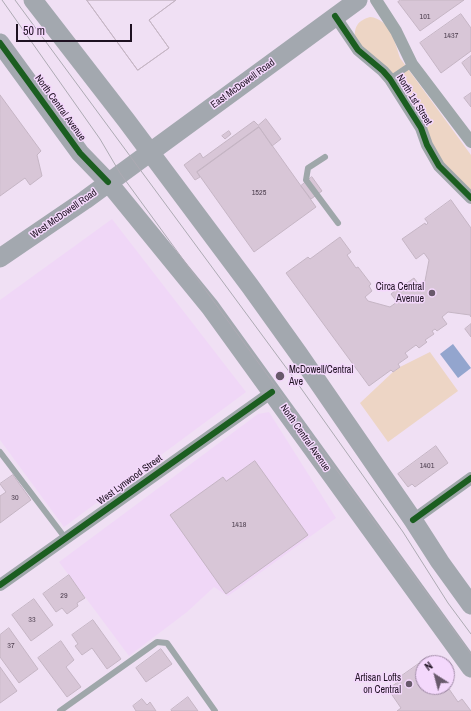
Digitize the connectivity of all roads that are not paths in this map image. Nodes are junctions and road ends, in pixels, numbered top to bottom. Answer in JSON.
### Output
{"nodes":[{"id":1,"x":33,"y":0,"type":"edge"},
{"id":2,"x":358,"y":0,"type":"edge"},
{"id":3,"x":376,"y":0,"type":"edge"},
{"id":4,"x":336,"y":16,"type":"junction"},
{"id":5,"x":0,"y":43,"type":"edge"},
{"id":6,"x":412,"y":64,"type":"junction"},
{"id":7,"x":390,"y":79,"type":"junction"},
{"id":8,"x":471,"y":142,"type":"edge"},
{"id":9,"x":149,"y":152,"type":"junction"},
{"id":10,"x":325,"y":157,"type":"dead end"},
{"id":11,"x":128,"y":168,"type":"joint"},
{"id":12,"x":108,"y":182,"type":"junction"},
{"id":13,"x":471,"y":198,"type":"edge"},
{"id":14,"x":338,"y":223,"type":"dead end"},
{"id":15,"x":0,"y":258,"type":"edge"},
{"id":16,"x":272,"y":392,"type":"junction"},
{"id":17,"x":0,"y":452,"type":"edge"},
{"id":18,"x":471,"y":478,"type":"edge"},
{"id":19,"x":413,"y":520,"type":"junction"},
{"id":20,"x":66,"y":539,"type":"junction"},
{"id":21,"x":0,"y":585,"type":"edge"},
{"id":22,"x":471,"y":605,"type":"edge"},
{"id":23,"x":471,"y":668,"type":"edge"},
{"id":24,"x":60,"y":711,"type":"edge"},
{"id":25,"x":215,"y":711,"type":"edge"}],
"edges":[{"from":1,"to":9,"type":"main road"},
{"from":2,"to":4,"type":"main road","name":"East McDowell Road"},
{"from":3,"to":6,"type":"street","name":"North 1st Street"},
{"from":4,"to":7,"type":"street","name":"North 1st Street"},
{"from":4,"to":9,"type":"main road","name":"East McDowell Road"},
{"from":5,"to":12,"type":"main road","name":"North Central Avenue"},
{"from":6,"to":7,"type":"lane"},
{"from":6,"to":8,"type":"street","name":"North 1st Street"},
{"from":7,"to":13,"type":"street","name":"North 1st Street"},
{"from":9,"to":11,"type":"main road","name":"East McDowell Road"},
{"from":9,"to":19,"type":"main road"},
{"from":10,"to":14,"type":"lane"},
{"from":11,"to":12,"type":"main road","name":"West McDowell Road"},
{"from":12,"to":15,"type":"main road","name":"West McDowell Road"},
{"from":12,"to":16,"type":"main road","name":"North Central Avenue"},
{"from":16,"to":20,"type":"street","name":"West Lynwood Street"},
{"from":16,"to":23,"type":"main road","name":"North Central Avenue"},
{"from":17,"to":20,"type":"lane"},
{"from":18,"to":19,"type":"street"},
{"from":19,"to":22,"type":"main road"},
{"from":20,"to":21,"type":"street","name":"West Lynwood Street"},
{"from":24,"to":25,"type":"lane"}]}
